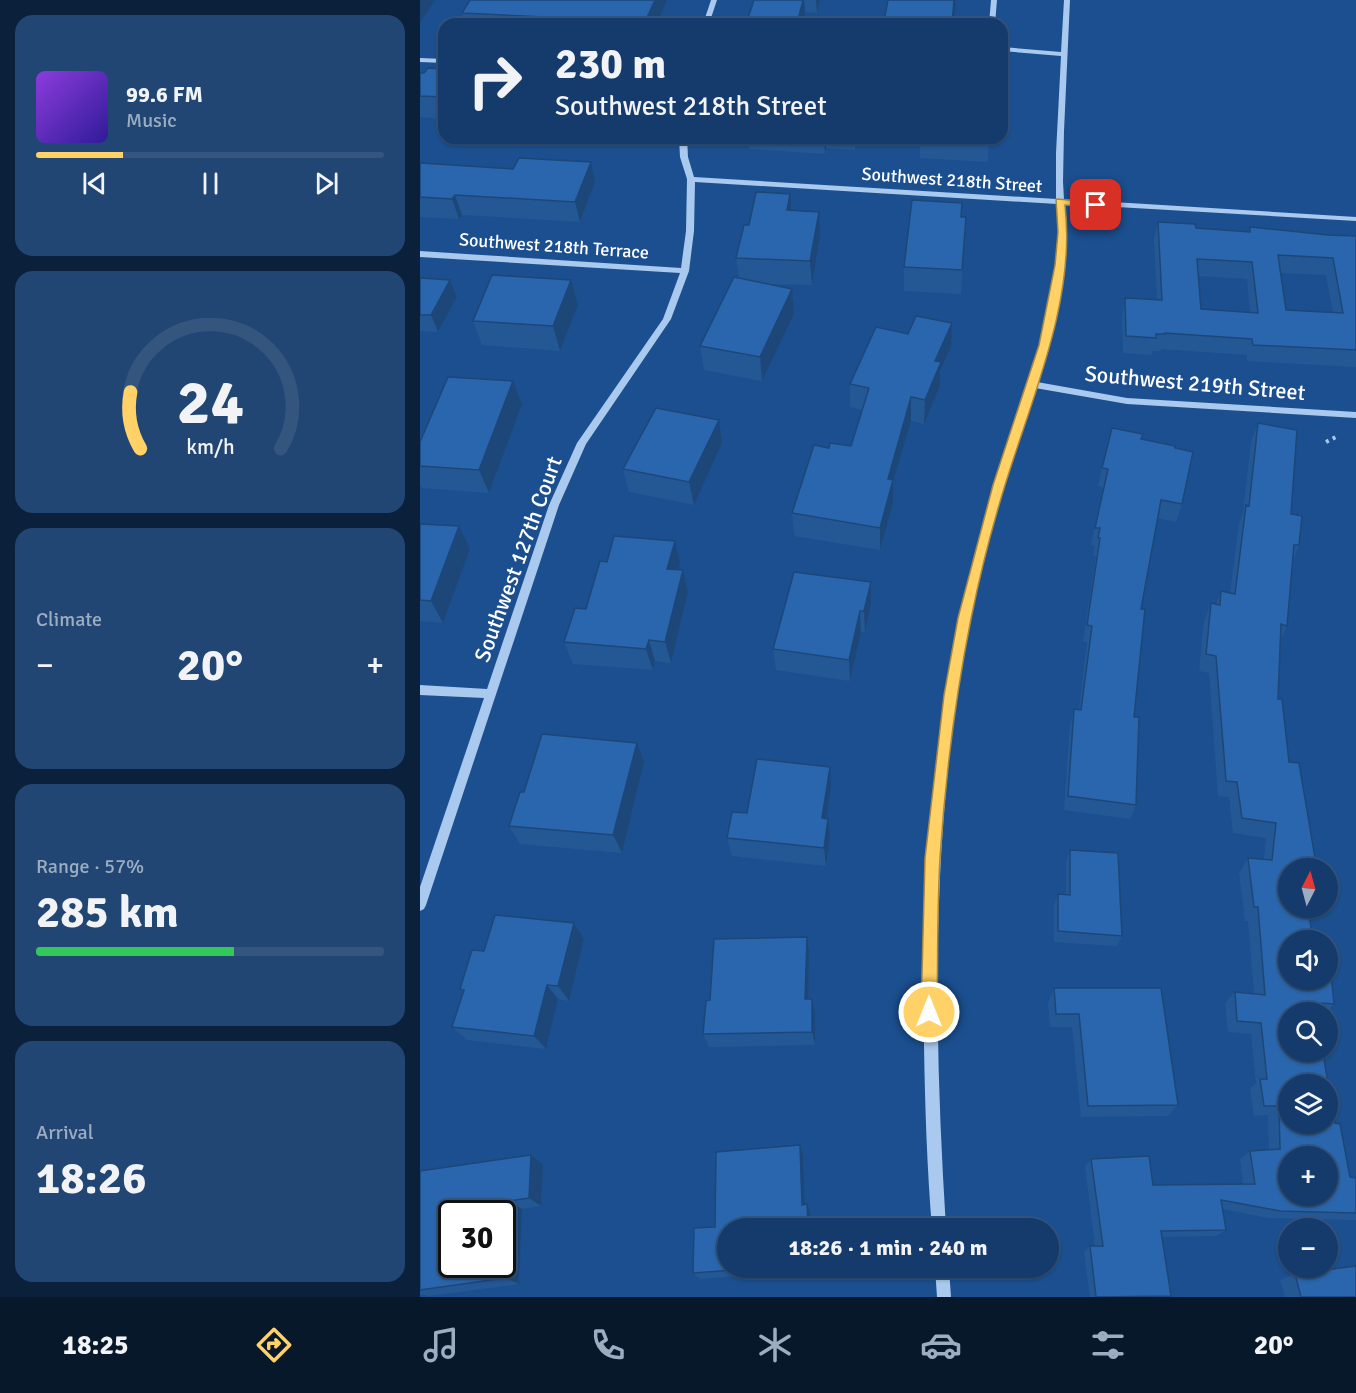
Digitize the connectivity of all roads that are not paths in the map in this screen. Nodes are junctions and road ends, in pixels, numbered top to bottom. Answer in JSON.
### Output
{"nodes":[{"id":1,"x":714,"y":0,"type":"edge"},
{"id":2,"x":994,"y":0,"type":"edge"},
{"id":3,"x":1067,"y":0,"type":"edge"},
{"id":4,"x":708,"y":18,"type":"edge"},
{"id":5,"x":992,"y":18,"type":"edge"},
{"id":6,"x":1008,"y":49,"type":"edge"},
{"id":7,"x":1064,"y":54,"type":"junction"},
{"id":8,"x":420,"y":60,"type":"edge"},
{"id":9,"x":438,"y":61,"type":"edge"},
{"id":10,"x":683,"y":144,"type":"edge"},
{"id":11,"x":691,"y":179,"type":"junction"},
{"id":12,"x":1060,"y":202,"type":"junction"},
{"id":13,"x":1356,"y":219,"type":"edge"},
{"id":14,"x":420,"y":254,"type":"edge"},
{"id":15,"x":685,"y":271,"type":"junction"},
{"id":16,"x":1031,"y":384,"type":"junction"},
{"id":17,"x":1356,"y":415,"type":"edge"},
{"id":18,"x":420,"y":690,"type":"edge"},
{"id":19,"x":490,"y":694,"type":"junction"},
{"id":20,"x":420,"y":905,"type":"edge"},
{"id":21,"x":938,"y":1218,"type":"edge"},
{"id":22,"x":943,"y":1278,"type":"edge"},
{"id":23,"x":944,"y":1297,"type":"edge"}],
"edges":[{"from":1,"to":4,"type":"street"},
{"from":2,"to":5,"type":"street"},
{"from":3,"to":7,"type":"street"},
{"from":6,"to":7,"type":"street"},
{"from":7,"to":12,"type":"street"},
{"from":8,"to":9,"type":"street"},
{"from":10,"to":11,"type":"street","name":"Southwest 127th Court"},
{"from":11,"to":12,"type":"street","name":"Southwest 218th Street"},
{"from":11,"to":15,"type":"street","name":"Southwest 127th Court"},
{"from":12,"to":13,"type":"street","name":"Southwest 218th Street"},
{"from":12,"to":16,"type":"street"},
{"from":14,"to":15,"type":"street","name":"Southwest 218th Terrace"},
{"from":15,"to":19,"type":"street","name":"Southwest 127th Court"},
{"from":16,"to":17,"type":"street","name":"Southwest 219th Street"},
{"from":16,"to":21,"type":"street"},
{"from":18,"to":19,"type":"street"},
{"from":19,"to":20,"type":"street","name":"Southwest 127th Court"},
{"from":22,"to":23,"type":"street"}]}
